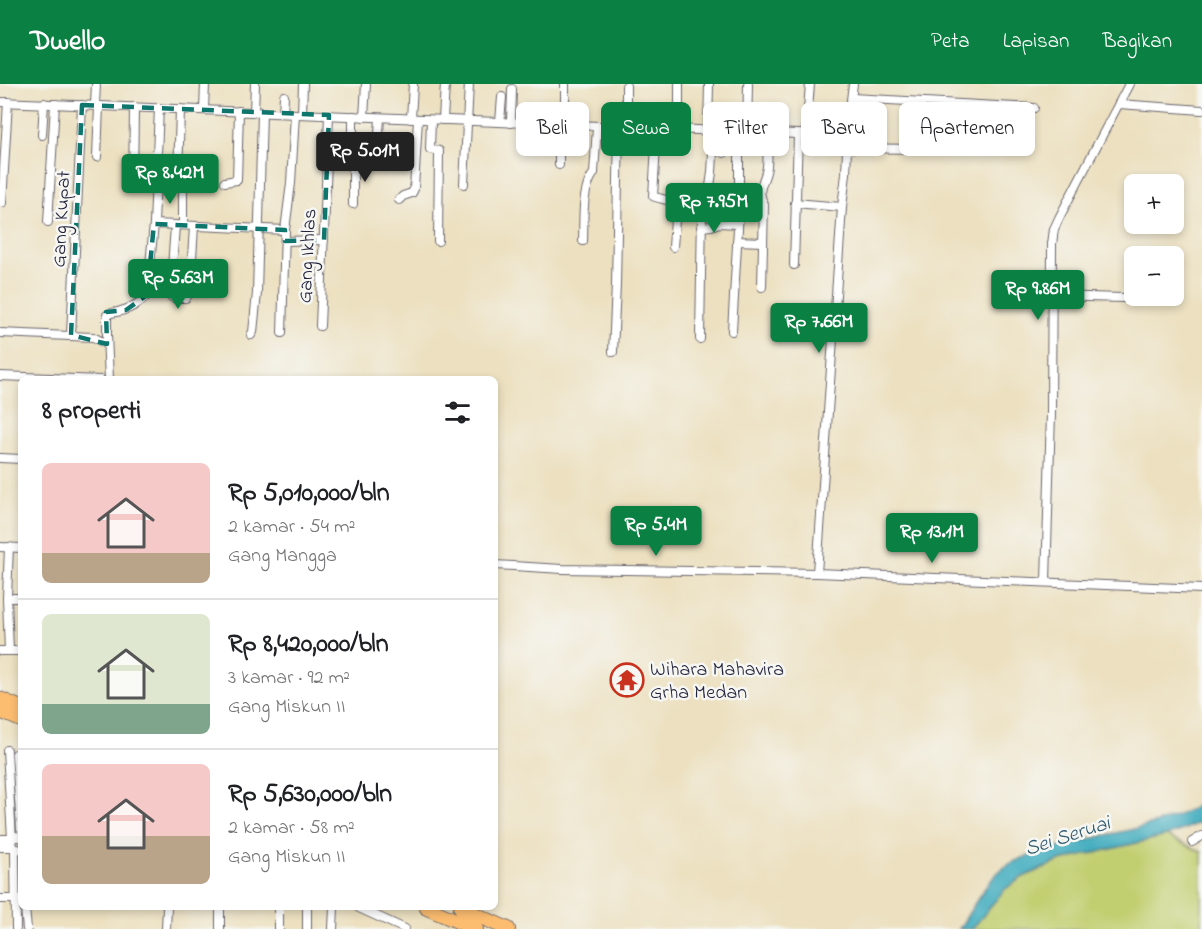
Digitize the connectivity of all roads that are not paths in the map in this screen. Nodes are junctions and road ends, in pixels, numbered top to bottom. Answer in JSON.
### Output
{"nodes":[{"id":1,"x":96,"y":84,"type":"edge"},
{"id":2,"x":205,"y":84,"type":"edge"},
{"id":3,"x":255,"y":84,"type":"edge"},
{"id":4,"x":303,"y":84,"type":"edge"},
{"id":5,"x":366,"y":84,"type":"edge"},
{"id":6,"x":413,"y":84,"type":"edge"},
{"id":7,"x":445,"y":84,"type":"edge"},
{"id":8,"x":469,"y":84,"type":"edge"},
{"id":9,"x":565,"y":84,"type":"edge"},
{"id":10,"x":679,"y":84,"type":"edge"},
{"id":11,"x":709,"y":84,"type":"edge"},
{"id":12,"x":748,"y":84,"type":"edge"},
{"id":13,"x":810,"y":84,"type":"edge"},
{"id":14,"x":853,"y":84,"type":"edge"},
{"id":15,"x":1129,"y":84,"type":"edge"},
{"id":16,"x":626,"y":86,"type":"dead end"},
{"id":17,"x":512,"y":90,"type":"dead end"},
{"id":18,"x":284,"y":96,"type":"dead end"},
{"id":19,"x":502,"y":97,"type":"dead end"},
{"id":20,"x":852,"y":98,"type":"junction"},
{"id":21,"x":4,"y":102,"type":"edge"},
{"id":22,"x":564,"y":102,"type":"edge"},
{"id":23,"x":624,"y":102,"type":"edge"},
{"id":24,"x":679,"y":102,"type":"edge"},
{"id":25,"x":710,"y":102,"type":"edge"},
{"id":26,"x":746,"y":102,"type":"edge"},
{"id":27,"x":807,"y":102,"type":"edge"},
{"id":28,"x":852,"y":102,"type":"edge"},
{"id":29,"x":925,"y":102,"type":"edge"},
{"id":30,"x":44,"y":103,"type":"junction"},
{"id":31,"x":55,"y":104,"type":"junction"},
{"id":32,"x":1119,"y":104,"type":"junction"},
{"id":33,"x":82,"y":105,"type":"junction"},
{"id":34,"x":97,"y":106,"type":"junction"},
{"id":35,"x":134,"y":107,"type":"junction"},
{"id":36,"x":159,"y":108,"type":"junction"},
{"id":37,"x":180,"y":109,"type":"junction"},
{"id":38,"x":204,"y":110,"type":"junction"},
{"id":39,"x":1202,"y":110,"type":"edge"},
{"id":40,"x":239,"y":111,"type":"junction"},
{"id":41,"x":258,"y":112,"type":"junction"},
{"id":42,"x":283,"y":113,"type":"junction"},
{"id":43,"x":298,"y":114,"type":"junction"},
{"id":44,"x":329,"y":115,"type":"junction"},
{"id":45,"x":353,"y":116,"type":"junction"},
{"id":46,"x":364,"y":117,"type":"junction"},
{"id":47,"x":380,"y":118,"type":"junction"},
{"id":48,"x":415,"y":119,"type":"junction"},
{"id":49,"x":431,"y":120,"type":"junction"},
{"id":50,"x":443,"y":120,"type":"junction"},
{"id":51,"x":467,"y":121,"type":"junction"},
{"id":52,"x":500,"y":123,"type":"junction"},
{"id":53,"x":511,"y":123,"type":"junction"},
{"id":54,"x":516,"y":123,"type":"edge"},
{"id":55,"x":589,"y":126,"type":"edge"},
{"id":56,"x":597,"y":126,"type":"junction"},
{"id":57,"x":601,"y":126,"type":"edge"},
{"id":58,"x":42,"y":135,"type":"dead end"},
{"id":59,"x":801,"y":144,"type":"edge"},
{"id":60,"x":378,"y":148,"type":"dead end"},
{"id":61,"x":560,"y":156,"type":"edge"},
{"id":62,"x":621,"y":156,"type":"edge"},
{"id":63,"x":655,"y":156,"type":"edge"},
{"id":64,"x":712,"y":156,"type":"edge"},
{"id":65,"x":742,"y":156,"type":"edge"},
{"id":66,"x":766,"y":156,"type":"edge"},
{"id":67,"x":846,"y":156,"type":"edge"},
{"id":68,"x":98,"y":157,"type":"dead end"},
{"id":69,"x":559,"y":165,"type":"dead end"},
{"id":70,"x":225,"y":182,"type":"dead end"},
{"id":71,"x":464,"y":184,"type":"dead end"},
{"id":72,"x":133,"y":187,"type":"dead end"},
{"id":73,"x":399,"y":200,"type":"dead end"},
{"id":74,"x":2,"y":203,"type":"dead end"},
{"id":75,"x":795,"y":203,"type":"junction"},
{"id":76,"x":352,"y":204,"type":"dead end"},
{"id":77,"x":842,"y":207,"type":"junction"},
{"id":78,"x":48,"y":222,"type":"dead end"},
{"id":79,"x":154,"y":224,"type":"junction"},
{"id":80,"x":738,"y":224,"type":"junction"},
{"id":81,"x":179,"y":226,"type":"junction"},
{"id":82,"x":194,"y":226,"type":"junction"},
{"id":83,"x":702,"y":226,"type":"junction"},
{"id":84,"x":259,"y":228,"type":"junction"},
{"id":85,"x":285,"y":230,"type":"junction"},
{"id":86,"x":324,"y":240,"type":"junction"},
{"id":87,"x":285,"y":241,"type":"junction"},
{"id":88,"x":438,"y":241,"type":"dead end"},
{"id":89,"x":583,"y":241,"type":"dead end"},
{"id":90,"x":737,"y":241,"type":"junction"},
{"id":91,"x":763,"y":242,"type":"junction"},
{"id":92,"x":673,"y":246,"type":"dead end"},
{"id":93,"x":794,"y":265,"type":"dead end"},
{"id":94,"x":762,"y":287,"type":"dead end"},
{"id":95,"x":1051,"y":296,"type":"junction"},
{"id":96,"x":1124,"y":298,"type":"edge"},
{"id":97,"x":320,"y":326,"type":"dead end"},
{"id":98,"x":732,"y":331,"type":"dead end"},
{"id":99,"x":0,"y":333,"type":"edge"},
{"id":100,"x":282,"y":333,"type":"dead end"},
{"id":101,"x":71,"y":335,"type":"junction"},
{"id":102,"x":251,"y":335,"type":"dead end"},
{"id":103,"x":700,"y":339,"type":"dead end"},
{"id":104,"x":107,"y":344,"type":"junction"},
{"id":105,"x":613,"y":352,"type":"dead end"},
{"id":106,"x":0,"y":376,"type":"edge"},
{"id":107,"x":109,"y":376,"type":"edge"},
{"id":108,"x":18,"y":377,"type":"edge"},
{"id":109,"x":0,"y":458,"type":"edge"},
{"id":110,"x":18,"y":459,"type":"edge"},
{"id":111,"x":0,"y":547,"type":"edge"},
{"id":112,"x":9,"y":547,"type":"junction"},
{"id":113,"x":18,"y":548,"type":"edge"},
{"id":114,"x":498,"y":565,"type":"edge"},
{"id":115,"x":817,"y":573,"type":"junction"},
{"id":116,"x":1046,"y":581,"type":"junction"},
{"id":117,"x":1202,"y":589,"type":"edge"},
{"id":118,"x":5,"y":592,"type":"edge"},
{"id":119,"x":4,"y":651,"type":"edge"},
{"id":120,"x":18,"y":657,"type":"edge"},
{"id":121,"x":0,"y":699,"type":"edge"},
{"id":122,"x":18,"y":707,"type":"edge"},
{"id":123,"x":0,"y":711,"type":"edge"},
{"id":124,"x":18,"y":719,"type":"edge"},
{"id":125,"x":3,"y":748,"type":"edge"},
{"id":126,"x":18,"y":755,"type":"edge"},
{"id":127,"x":4,"y":784,"type":"edge"},
{"id":128,"x":1202,"y":837,"type":"edge"},
{"id":129,"x":0,"y":839,"type":"edge"},
{"id":130,"x":1192,"y":842,"type":"dead end"},
{"id":131,"x":17,"y":845,"type":"edge"},
{"id":132,"x":0,"y":847,"type":"edge"},
{"id":133,"x":0,"y":899,"type":"edge"},
{"id":134,"x":18,"y":899,"type":"edge"},
{"id":135,"x":25,"y":910,"type":"edge"},
{"id":136,"x":167,"y":910,"type":"edge"},
{"id":137,"x":220,"y":910,"type":"edge"},
{"id":138,"x":279,"y":910,"type":"edge"},
{"id":139,"x":307,"y":910,"type":"edge"},
{"id":140,"x":334,"y":910,"type":"edge"},
{"id":141,"x":363,"y":910,"type":"edge"},
{"id":142,"x":433,"y":910,"type":"edge"},
{"id":143,"x":465,"y":910,"type":"edge"},
{"id":144,"x":16,"y":929,"type":"edge"},
{"id":145,"x":27,"y":929,"type":"edge"},
{"id":146,"x":166,"y":929,"type":"edge"},
{"id":147,"x":220,"y":929,"type":"edge"},
{"id":148,"x":279,"y":929,"type":"edge"},
{"id":149,"x":307,"y":929,"type":"edge"},
{"id":150,"x":333,"y":929,"type":"edge"},
{"id":151,"x":405,"y":929,"type":"edge"},
{"id":152,"x":476,"y":929,"type":"edge"},
{"id":153,"x":508,"y":929,"type":"edge"}],
"edges":[{"from":1,"to":34,"type":"street"},
{"from":2,"to":38,"type":"street"},
{"from":3,"to":41,"type":"street"},
{"from":4,"to":43,"type":"street"},
{"from":5,"to":46,"type":"street"},
{"from":6,"to":48,"type":"street"},
{"from":7,"to":50,"type":"street"},
{"from":8,"to":51,"type":"street"},
{"from":9,"to":22,"type":"street"},
{"from":10,"to":24,"type":"street"},
{"from":11,"to":25,"type":"street"},
{"from":12,"to":26,"type":"street"},
{"from":13,"to":27,"type":"street"},
{"from":14,"to":20,"type":"street"},
{"from":15,"to":32,"type":"street"},
{"from":16,"to":23,"type":"street"},
{"from":17,"to":53,"type":"street"},
{"from":18,"to":42,"type":"street"},
{"from":19,"to":52,"type":"street"},
{"from":20,"to":28,"type":"street"},
{"from":20,"to":29,"type":"street"},
{"from":21,"to":30,"type":"street"},
{"from":21,"to":74,"type":"street"},
{"from":30,"to":31,"type":"street"},
{"from":30,"to":58,"type":"street"},
{"from":31,"to":33,"type":"street"},
{"from":31,"to":78,"type":"street"},
{"from":32,"to":39,"type":"street"},
{"from":32,"to":95,"type":"street"},
{"from":33,"to":34,"type":"street"},
{"from":33,"to":101,"type":"street","name":"Gang Kupat"},
{"from":34,"to":35,"type":"street"},
{"from":34,"to":68,"type":"street"},
{"from":35,"to":36,"type":"street"},
{"from":35,"to":72,"type":"street"},
{"from":36,"to":37,"type":"street"},
{"from":36,"to":79,"type":"street"},
{"from":37,"to":38,"type":"street"},
{"from":37,"to":81,"type":"street"},
{"from":38,"to":40,"type":"street"},
{"from":40,"to":41,"type":"street"},
{"from":40,"to":70,"type":"street"},
{"from":41,"to":42,"type":"street"},
{"from":41,"to":84,"type":"street"},
{"from":42,"to":43,"type":"street"},
{"from":43,"to":44,"type":"street"},
{"from":43,"to":85,"type":"street"},
{"from":44,"to":45,"type":"street"},
{"from":44,"to":86,"type":"street","name":"Gang Ikhlas"},
{"from":45,"to":46,"type":"street"},
{"from":45,"to":76,"type":"street"},
{"from":46,"to":47,"type":"street"},
{"from":47,"to":48,"type":"street"},
{"from":47,"to":60,"type":"street"},
{"from":48,"to":49,"type":"street"},
{"from":48,"to":73,"type":"street"},
{"from":49,"to":50,"type":"street"},
{"from":49,"to":88,"type":"street"},
{"from":50,"to":51,"type":"street"},
{"from":51,"to":52,"type":"street"},
{"from":51,"to":71,"type":"street"},
{"from":52,"to":53,"type":"street"},
{"from":53,"to":54,"type":"street"},
{"from":55,"to":56,"type":"street"},
{"from":56,"to":57,"type":"street"},
{"from":56,"to":89,"type":"street"},
{"from":59,"to":75,"type":"street"},
{"from":61,"to":69,"type":"street"},
{"from":62,"to":105,"type":"street"},
{"from":63,"to":92,"type":"street"},
{"from":64,"to":83,"type":"street"},
{"from":65,"to":80,"type":"street"},
{"from":66,"to":91,"type":"street"},
{"from":67,"to":77,"type":"street"},
{"from":75,"to":77,"type":"street"},
{"from":75,"to":93,"type":"street"},
{"from":77,"to":115,"type":"street"},
{"from":79,"to":81,"type":"street"},
{"from":79,"to":104,"type":"street"},
{"from":80,"to":83,"type":"street"},
{"from":80,"to":90,"type":"street"},
{"from":81,"to":82,"type":"street"},
{"from":81,"to":82,"type":"street"},
{"from":82,"to":84,"type":"street"},
{"from":83,"to":103,"type":"street"},
{"from":84,"to":85,"type":"street"},
{"from":84,"to":102,"type":"street"},
{"from":85,"to":87,"type":"street"},
{"from":86,"to":87,"type":"street"},
{"from":86,"to":97,"type":"street","name":"Gang Ikhlas"},
{"from":87,"to":100,"type":"street"},
{"from":90,"to":91,"type":"street"},
{"from":90,"to":98,"type":"street"},
{"from":91,"to":94,"type":"street"},
{"from":95,"to":96,"type":"street"},
{"from":95,"to":116,"type":"street"},
{"from":99,"to":101,"type":"street"},
{"from":101,"to":104,"type":"street"},
{"from":104,"to":107,"type":"street"},
{"from":106,"to":108,"type":"street"},
{"from":109,"to":110,"type":"street"},
{"from":111,"to":112,"type":"street"},
{"from":112,"to":113,"type":"street"},
{"from":112,"to":118,"type":"street"},
{"from":114,"to":115,"type":"street"},
{"from":115,"to":116,"type":"street"},
{"from":116,"to":117,"type":"street"},
{"from":118,"to":119,"type":"street"},
{"from":119,"to":120,"type":"street"},
{"from":121,"to":122,"type":"highway"},
{"from":123,"to":124,"type":"highway"},
{"from":125,"to":126,"type":"street"},
{"from":125,"to":127,"type":"street"},
{"from":127,"to":131,"type":"street"},
{"from":128,"to":130,"type":"street"},
{"from":129,"to":131,"type":"street"},
{"from":131,"to":132,"type":"street"},
{"from":131,"to":134,"type":"street"},
{"from":133,"to":134,"type":"street"},
{"from":134,"to":144,"type":"street"},
{"from":135,"to":145,"type":"street"},
{"from":136,"to":146,"type":"street"},
{"from":137,"to":147,"type":"street"},
{"from":138,"to":148,"type":"street"},
{"from":139,"to":149,"type":"street"},
{"from":140,"to":150,"type":"street"},
{"from":141,"to":151,"type":"street"},
{"from":142,"to":152,"type":"highway"},
{"from":143,"to":153,"type":"highway"}]}
